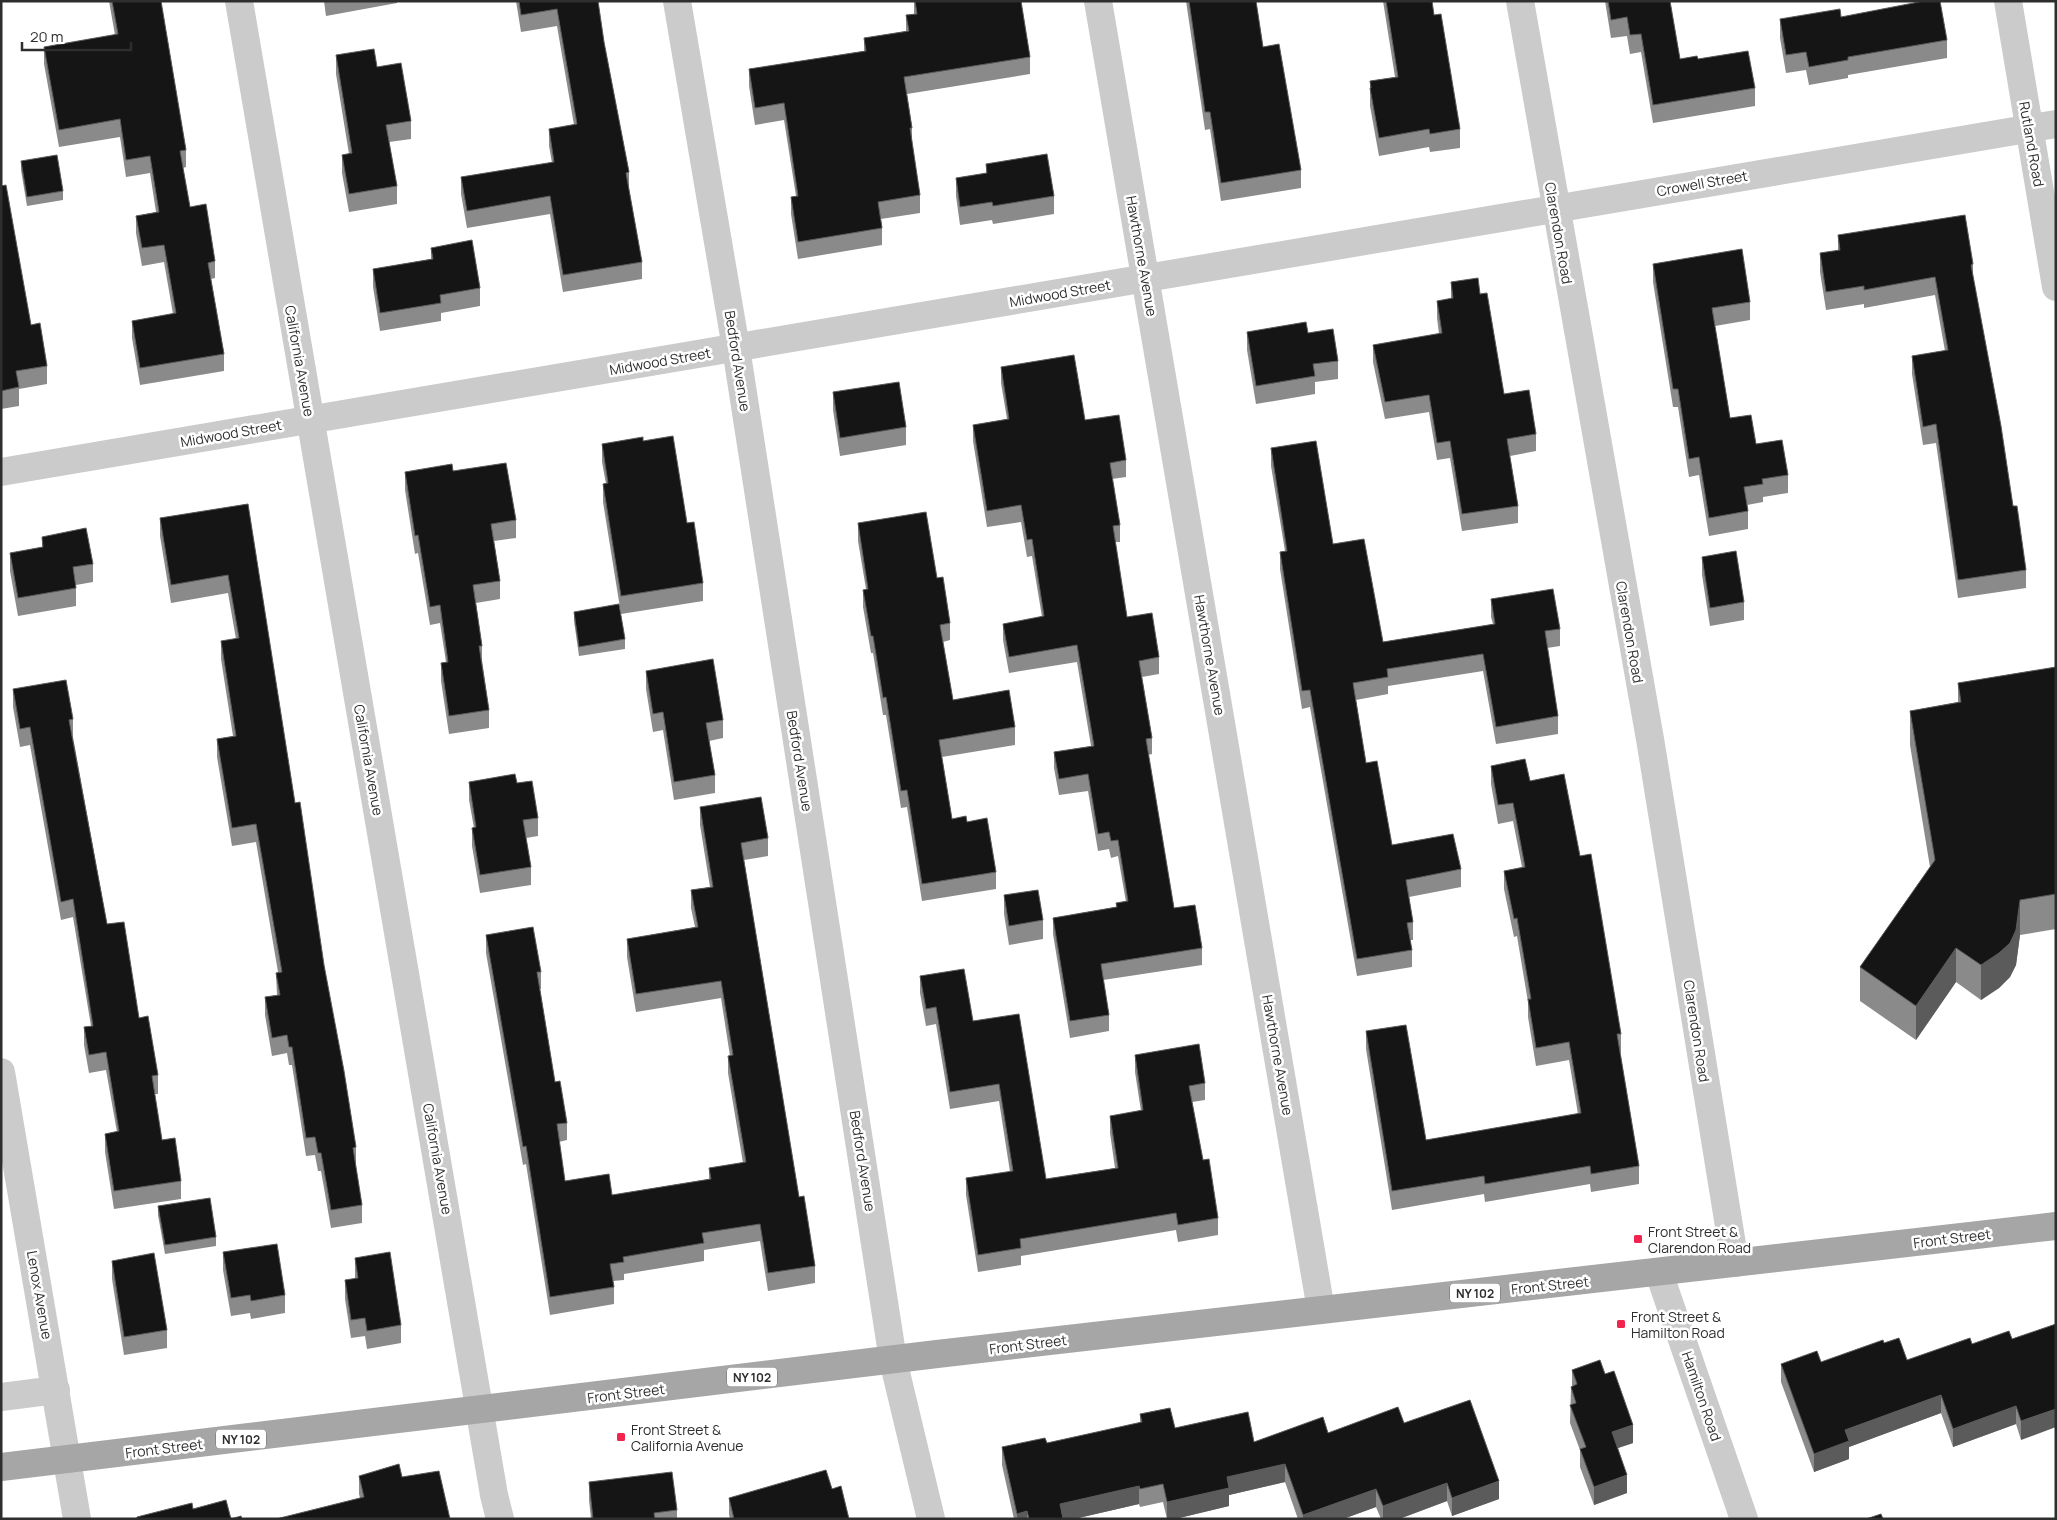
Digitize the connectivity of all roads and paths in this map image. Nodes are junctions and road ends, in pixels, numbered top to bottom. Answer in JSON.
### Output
{"nodes":[{"id":1,"x":239,"y":1,"type":"edge"},
{"id":2,"x":677,"y":1,"type":"edge"},
{"id":3,"x":1098,"y":1,"type":"edge"},
{"id":4,"x":1520,"y":1,"type":"edge"},
{"id":5,"x":2008,"y":1,"type":"edge"},
{"id":6,"x":2056,"y":124,"type":"edge"},
{"id":7,"x":2029,"y":128,"type":"junction"},
{"id":8,"x":1555,"y":208,"type":"junction"},
{"id":9,"x":1349,"y":244,"type":"joint"},
{"id":10,"x":1146,"y":279,"type":"junction"},
{"id":11,"x":2056,"y":287,"type":"edge"},
{"id":12,"x":736,"y":348,"type":"junction"},
{"id":13,"x":310,"y":420,"type":"junction"},
{"id":14,"x":1,"y":472,"type":"edge"},
{"id":15,"x":1,"y":1072,"type":"edge"},
{"id":16,"x":2056,"y":1226,"type":"edge"},
{"id":17,"x":1735,"y":1263,"type":"junction"},
{"id":18,"x":1659,"y":1272,"type":"junction"},
{"id":19,"x":1321,"y":1310,"type":"junction"},
{"id":20,"x":894,"y":1360,"type":"junction"},
{"id":21,"x":56,"y":1390,"type":"junction"},
{"id":22,"x":1,"y":1397,"type":"edge"},
{"id":23,"x":481,"y":1410,"type":"junction"},
{"id":24,"x":68,"y":1459,"type":"junction"},
{"id":25,"x":1,"y":1467,"type":"edge"},
{"id":26,"x":77,"y":1519,"type":"edge"},
{"id":27,"x":500,"y":1519,"type":"edge"},
{"id":28,"x":931,"y":1519,"type":"edge"},
{"id":29,"x":1744,"y":1519,"type":"edge"}],
"edges":[{"from":1,"to":13,"type":"street","name":"California Avenue"},
{"from":2,"to":12,"type":"street","name":"Bedford Avenue"},
{"from":3,"to":10,"type":"street","name":"Hawthorne Avenue"},
{"from":4,"to":8,"type":"street","name":"Clarendon Road"},
{"from":5,"to":7,"type":"street","name":"Rutland Road"},
{"from":6,"to":7,"type":"street","name":"Crowell Street"},
{"from":7,"to":8,"type":"street","name":"Crowell Street"},
{"from":7,"to":11,"type":"street","name":"Rutland Road"},
{"from":8,"to":9,"type":"street","name":"Crowell Street"},
{"from":8,"to":17,"type":"street","name":"Clarendon Road"},
{"from":9,"to":10,"type":"street","name":"Midwood Street"},
{"from":10,"to":12,"type":"street","name":"Midwood Street"},
{"from":10,"to":19,"type":"street","name":"Hawthorne Avenue"},
{"from":12,"to":13,"type":"street","name":"Midwood Street"},
{"from":12,"to":20,"type":"street","name":"Bedford Avenue"},
{"from":13,"to":14,"type":"street","name":"Midwood Street"},
{"from":13,"to":23,"type":"street","name":"California Avenue"},
{"from":15,"to":21,"type":"street","name":"Lenox Avenue"},
{"from":16,"to":17,"type":"main road","name":"Front Street","number":"NY 102"},
{"from":17,"to":18,"type":"main road","name":"Front Street","number":"NY 102"},
{"from":18,"to":19,"type":"main road","name":"Front Street","number":"NY 102"},
{"from":18,"to":29,"type":"street","name":"Hamilton Road"},
{"from":19,"to":20,"type":"main road","name":"Front Street","number":"NY 102"},
{"from":20,"to":23,"type":"main road","name":"Front Street","number":"NY 102"},
{"from":20,"to":28,"type":"street","name":"Bedford Avenue"},
{"from":21,"to":22,"type":"street"},
{"from":21,"to":24,"type":"street","name":"Lenox Avenue"},
{"from":23,"to":24,"type":"main road","name":"Front Street","number":"NY 102"},
{"from":23,"to":27,"type":"street","name":"California Avenue"},
{"from":24,"to":25,"type":"main road","name":"Front Street","number":"NY 102"},
{"from":24,"to":26,"type":"street","name":"Lenox Avenue"}]}
